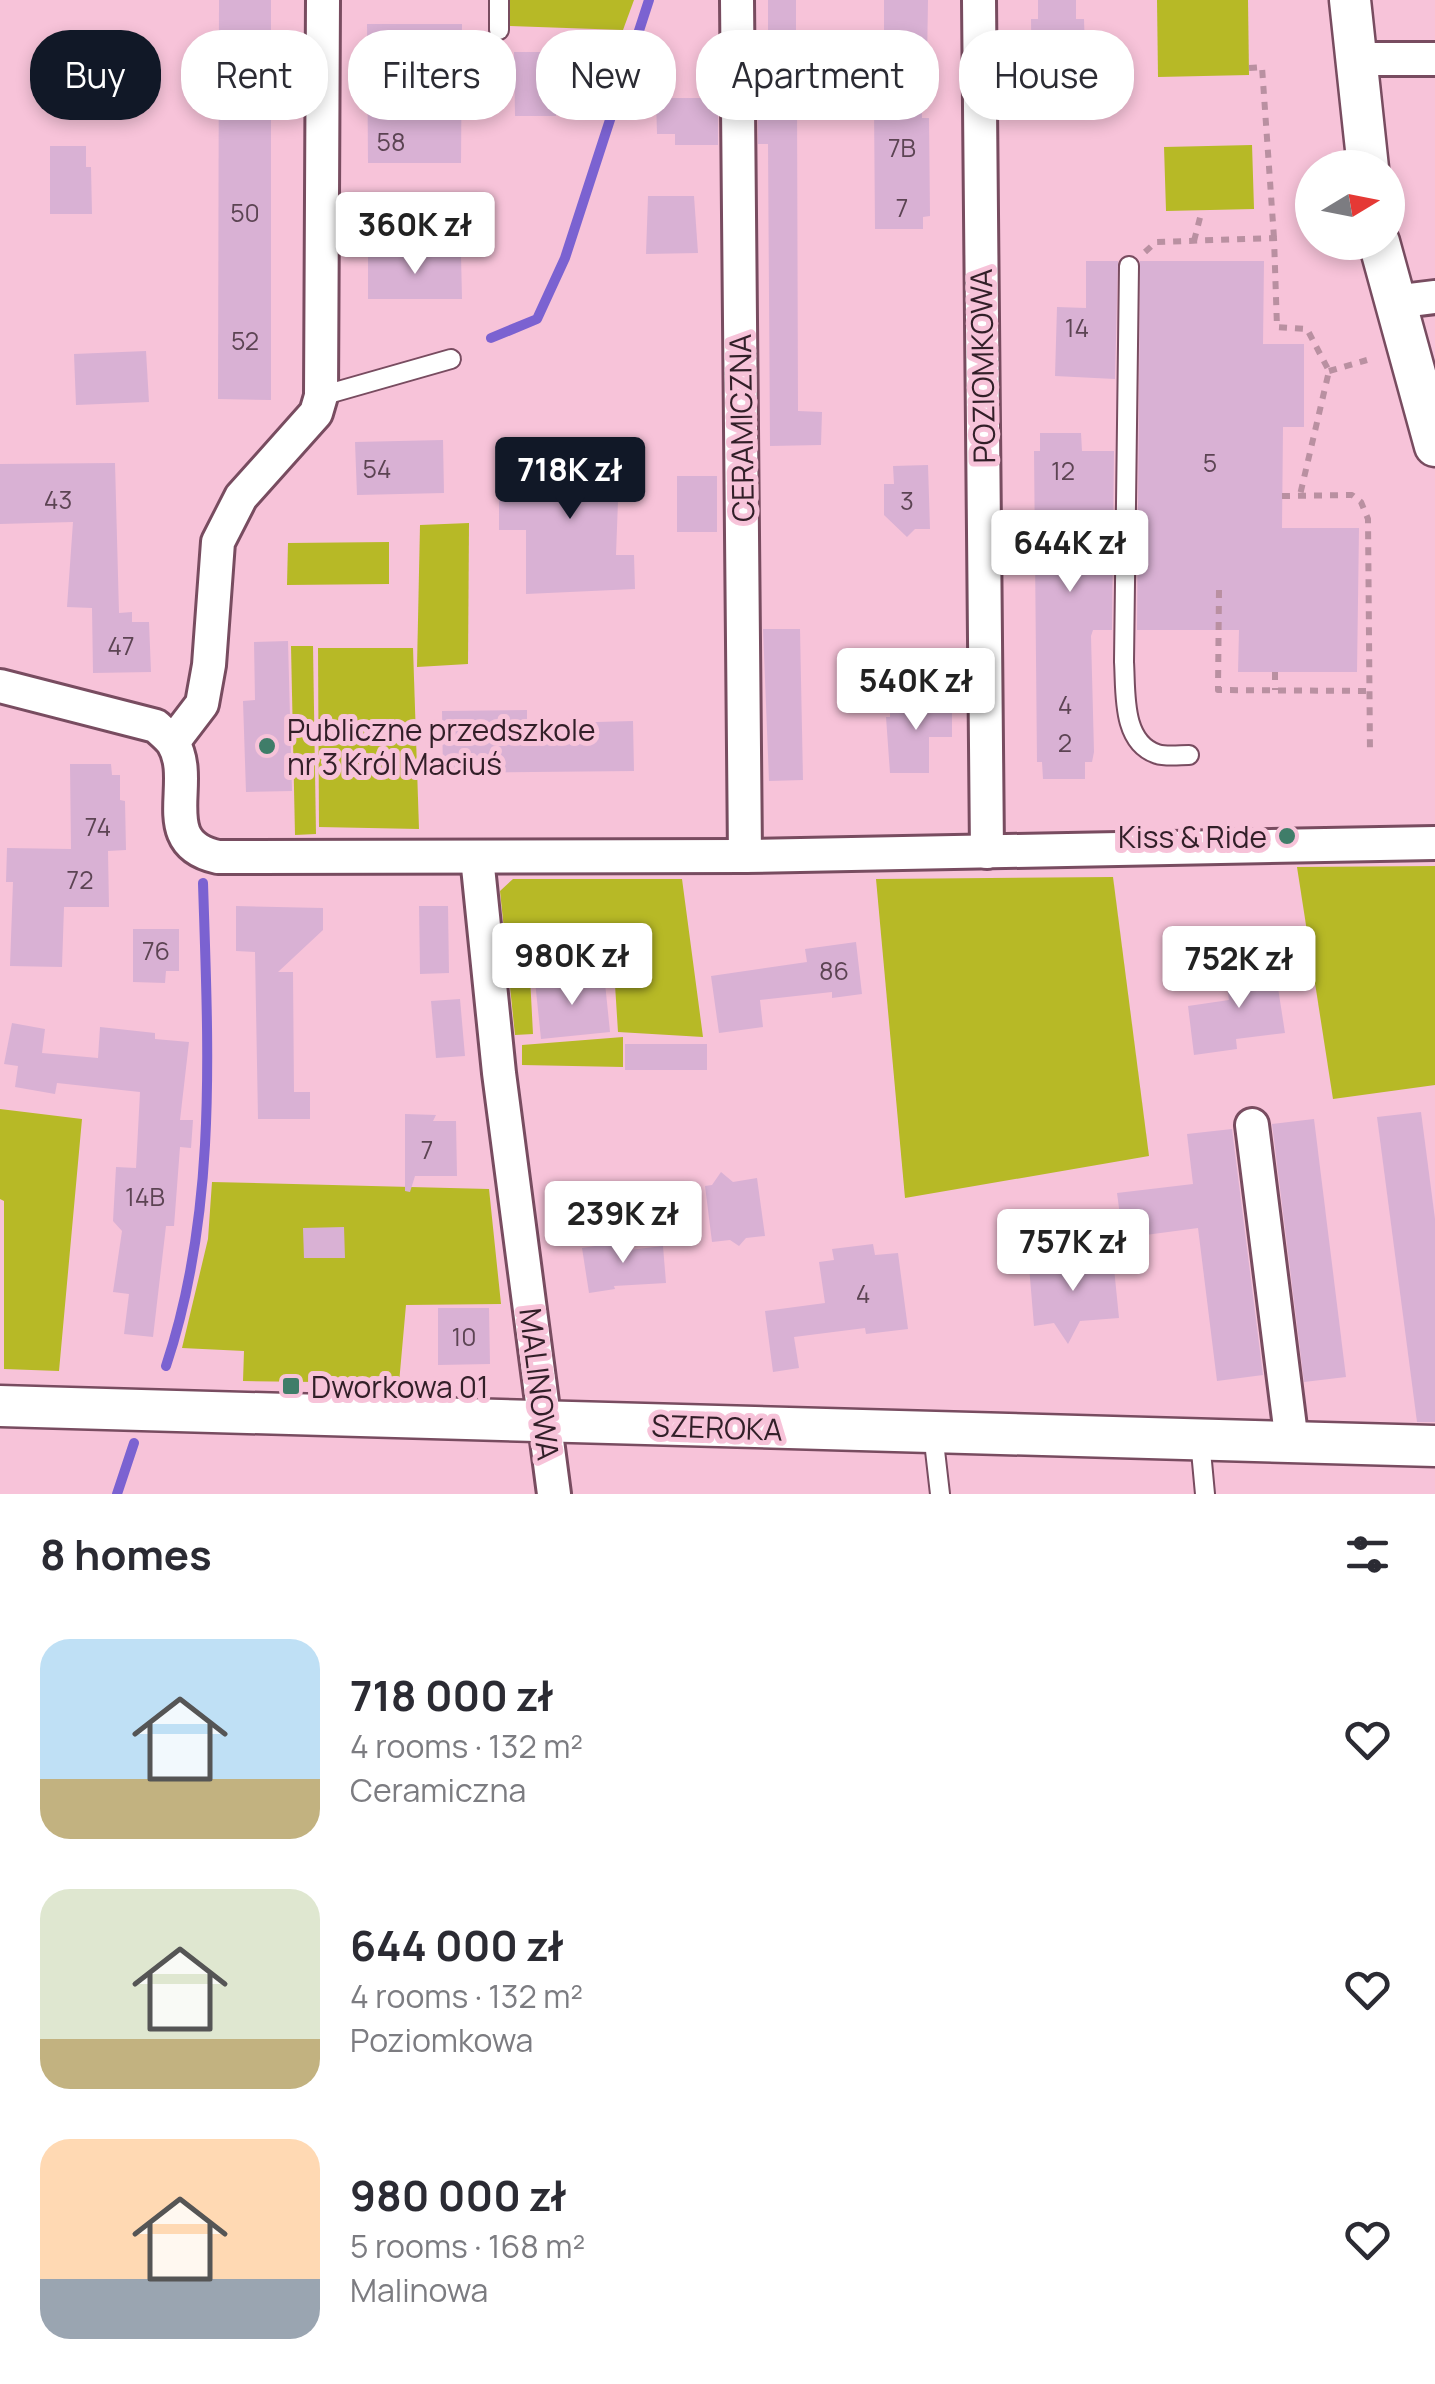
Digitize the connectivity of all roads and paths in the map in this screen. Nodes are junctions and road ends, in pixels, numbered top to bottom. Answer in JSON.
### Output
{"nodes":[{"id":1,"x":323,"y":0,"type":"edge"},
{"id":2,"x":500,"y":0,"type":"edge"},
{"id":3,"x":737,"y":0,"type":"edge"},
{"id":4,"x":978,"y":0,"type":"edge"},
{"id":5,"x":1350,"y":0,"type":"edge"},
{"id":6,"x":500,"y":30,"type":"dead end"},
{"id":7,"x":1355,"y":59,"type":"junction"},
{"id":8,"x":1435,"y":59,"type":"edge"},
{"id":9,"x":1249,"y":68,"type":"dead end"},
{"id":10,"x":1366,"y":150,"type":"edge"},
{"id":11,"x":473,"y":207,"type":"dead end"},
{"id":12,"x":323,"y":209,"type":"junction"},
{"id":13,"x":1202,"y":210,"type":"dead end"},
{"id":14,"x":1274,"y":238,"type":"junction"},
{"id":15,"x":1194,"y":240,"type":"junction"},
{"id":16,"x":1384,"y":260,"type":"edge"},
{"id":17,"x":1129,"y":266,"type":"joint"},
{"id":18,"x":1435,"y":297,"type":"edge"},
{"id":19,"x":1394,"y":302,"type":"junction"},
{"id":20,"x":452,"y":359,"type":"dead end"},
{"id":21,"x":1368,"y":360,"type":"dead end"},
{"id":22,"x":1329,"y":371,"type":"junction"},
{"id":23,"x":321,"y":396,"type":"junction"},
{"id":24,"x":1435,"y":444,"type":"edge"},
{"id":25,"x":1282,"y":496,"type":"dead end"},
{"id":26,"x":1300,"y":496,"type":"junction"},
{"id":27,"x":1219,"y":590,"type":"dead end"},
{"id":28,"x":1275,"y":672,"type":"dead end"},
{"id":29,"x":0,"y":686,"type":"edge"},
{"id":30,"x":1275,"y":690,"type":"junction"},
{"id":31,"x":1370,"y":691,"type":"junction"},
{"id":32,"x":173,"y":742,"type":"junction"},
{"id":33,"x":1370,"y":753,"type":"dead end"},
{"id":34,"x":1190,"y":755,"type":"dead end"},
{"id":35,"x":1435,"y":843,"type":"edge"},
{"id":36,"x":987,"y":852,"type":"junction"},
{"id":37,"x":745,"y":856,"type":"junction"},
{"id":38,"x":478,"y":857,"type":"junction"},
{"id":39,"x":1252,"y":1124,"type":"dead end"},
{"id":40,"x":0,"y":1406,"type":"edge"},
{"id":41,"x":545,"y":1422,"type":"junction"},
{"id":42,"x":933,"y":1432,"type":"junction"},
{"id":43,"x":1200,"y":1440,"type":"junction"},
{"id":44,"x":1292,"y":1443,"type":"junction"},
{"id":45,"x":1435,"y":1446,"type":"edge"},
{"id":46,"x":554,"y":1494,"type":"edge"},
{"id":47,"x":940,"y":1494,"type":"edge"},
{"id":48,"x":1206,"y":1494,"type":"edge"}],
"edges":[{"from":1,"to":12,"type":"street"},
{"from":2,"to":6,"type":"lane"},
{"from":3,"to":37,"type":"street","name":"CERAMICZNA"},
{"from":4,"to":36,"type":"street","name":"POZIOMKOWA"},
{"from":5,"to":7,"type":"street"},
{"from":7,"to":8,"type":"street"},
{"from":7,"to":10,"type":"street"},
{"from":9,"to":14,"type":"path"},
{"from":11,"to":12,"type":"lane"},
{"from":12,"to":23,"type":"street"},
{"from":13,"to":15,"type":"path"},
{"from":14,"to":15,"type":"path"},
{"from":14,"to":22,"type":"path"},
{"from":15,"to":17,"type":"path"},
{"from":16,"to":19,"type":"street"},
{"from":17,"to":34,"type":"lane"},
{"from":18,"to":19,"type":"street"},
{"from":19,"to":24,"type":"street"},
{"from":20,"to":23,"type":"lane"},
{"from":21,"to":22,"type":"path"},
{"from":22,"to":26,"type":"path"},
{"from":23,"to":32,"type":"street"},
{"from":25,"to":26,"type":"path"},
{"from":26,"to":31,"type":"path"},
{"from":27,"to":30,"type":"path"},
{"from":28,"to":30,"type":"path"},
{"from":29,"to":32,"type":"street"},
{"from":30,"to":31,"type":"path"},
{"from":31,"to":33,"type":"path"},
{"from":32,"to":38,"type":"street"},
{"from":35,"to":36,"type":"street"},
{"from":36,"to":37,"type":"street"},
{"from":37,"to":38,"type":"street"},
{"from":38,"to":41,"type":"street","name":"MALINOWA"},
{"from":39,"to":44,"type":"street"},
{"from":40,"to":41,"type":"street","name":"SZEROKA"},
{"from":41,"to":42,"type":"street","name":"SZEROKA"},
{"from":41,"to":46,"type":"street","name":"MALINOWA"},
{"from":42,"to":43,"type":"street","name":"SZEROKA"},
{"from":42,"to":47,"type":"lane"},
{"from":43,"to":44,"type":"street","name":"SZEROKA"},
{"from":43,"to":48,"type":"lane"},
{"from":44,"to":45,"type":"street","name":"SZEROKA"}]}
